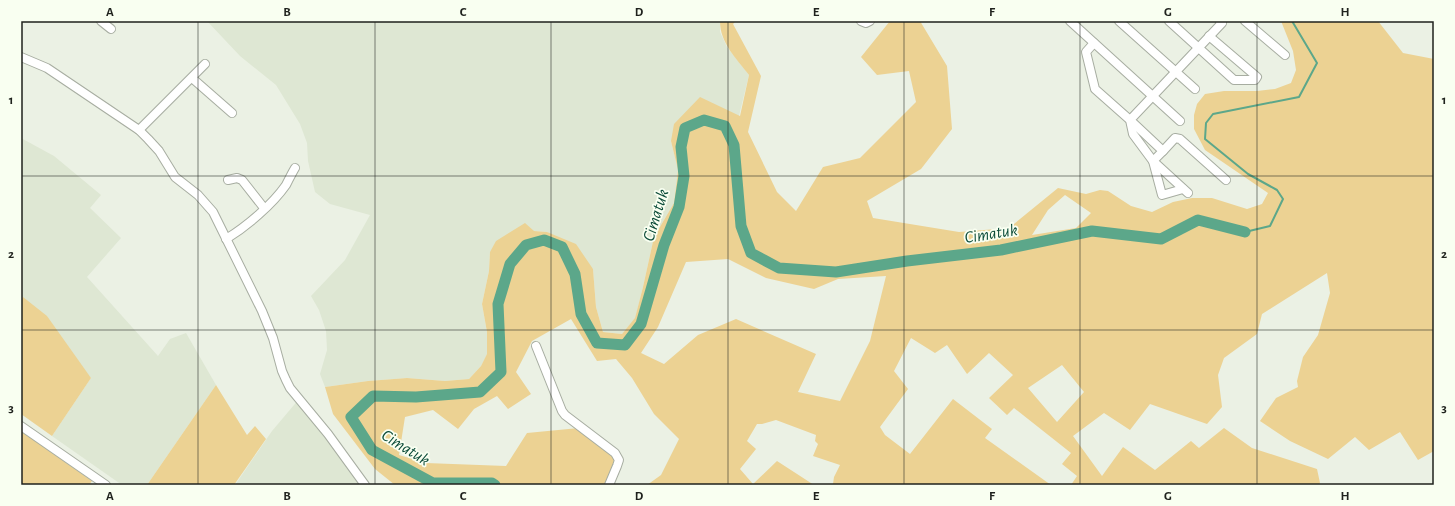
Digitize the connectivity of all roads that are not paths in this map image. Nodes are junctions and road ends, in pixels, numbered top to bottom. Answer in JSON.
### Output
{"nodes":[{"id":1,"x":101,"y":21,"type":"edge"},
{"id":2,"x":861,"y":21,"type":"edge"},
{"id":3,"x":870,"y":21,"type":"edge"},
{"id":4,"x":1070,"y":21,"type":"edge"},
{"id":5,"x":1120,"y":21,"type":"edge"},
{"id":6,"x":1169,"y":21,"type":"edge"},
{"id":7,"x":1245,"y":21,"type":"edge"},
{"id":8,"x":1222,"y":22,"type":"edge"},
{"id":9,"x":111,"y":28,"type":"dead end"},
{"id":10,"x":1209,"y":36,"type":"junction"},
{"id":11,"x":1094,"y":43,"type":"junction"},
{"id":12,"x":1198,"y":48,"type":"junction"},
{"id":13,"x":1285,"y":55,"type":"dead end"},
{"id":14,"x":21,"y":57,"type":"edge"},
{"id":15,"x":205,"y":64,"type":"dead end"},
{"id":16,"x":1176,"y":72,"type":"junction"},
{"id":17,"x":192,"y":78,"type":"junction"},
{"id":18,"x":1195,"y":89,"type":"dead end"},
{"id":19,"x":1153,"y":96,"type":"junction"},
{"id":20,"x":232,"y":113,"type":"dead end"},
{"id":21,"x":1130,"y":120,"type":"junction"},
{"id":22,"x":1180,"y":120,"type":"dead end"},
{"id":23,"x":138,"y":130,"type":"junction"},
{"id":24,"x":1163,"y":151,"type":"junction"},
{"id":25,"x":1153,"y":161,"type":"junction"},
{"id":26,"x":295,"y":168,"type":"dead end"},
{"id":27,"x":228,"y":180,"type":"dead end"},
{"id":28,"x":1226,"y":180,"type":"dead end"},
{"id":29,"x":264,"y":208,"type":"junction"},
{"id":30,"x":226,"y":239,"type":"junction"},
{"id":31,"x":536,"y":346,"type":"dead end"},
{"id":32,"x":21,"y":426,"type":"edge"},
{"id":33,"x":106,"y":485,"type":"edge"},
{"id":34,"x":364,"y":485,"type":"edge"},
{"id":35,"x":609,"y":485,"type":"edge"}],
"edges":[{"from":1,"to":9,"type":"street"},
{"from":2,"to":3,"type":"street"},
{"from":4,"to":11,"type":"street"},
{"from":5,"to":16,"type":"street"},
{"from":6,"to":12,"type":"street"},
{"from":7,"to":13,"type":"street"},
{"from":8,"to":10,"type":"street"},
{"from":10,"to":12,"type":"street"},
{"from":10,"to":12,"type":"street"},
{"from":11,"to":19,"type":"street"},
{"from":11,"to":21,"type":"street"},
{"from":12,"to":16,"type":"street"},
{"from":14,"to":23,"type":"street"},
{"from":15,"to":17,"type":"street"},
{"from":16,"to":18,"type":"street"},
{"from":16,"to":19,"type":"street"},
{"from":17,"to":20,"type":"street"},
{"from":17,"to":23,"type":"street"},
{"from":19,"to":21,"type":"street"},
{"from":19,"to":22,"type":"street"},
{"from":21,"to":24,"type":"street"},
{"from":21,"to":25,"type":"street"},
{"from":23,"to":30,"type":"street"},
{"from":24,"to":25,"type":"street"},
{"from":24,"to":28,"type":"street"},
{"from":25,"to":25,"type":"street"},
{"from":26,"to":29,"type":"street"},
{"from":27,"to":29,"type":"street"},
{"from":29,"to":30,"type":"street"},
{"from":30,"to":34,"type":"street"},
{"from":31,"to":35,"type":"street"},
{"from":32,"to":33,"type":"street"}]}
